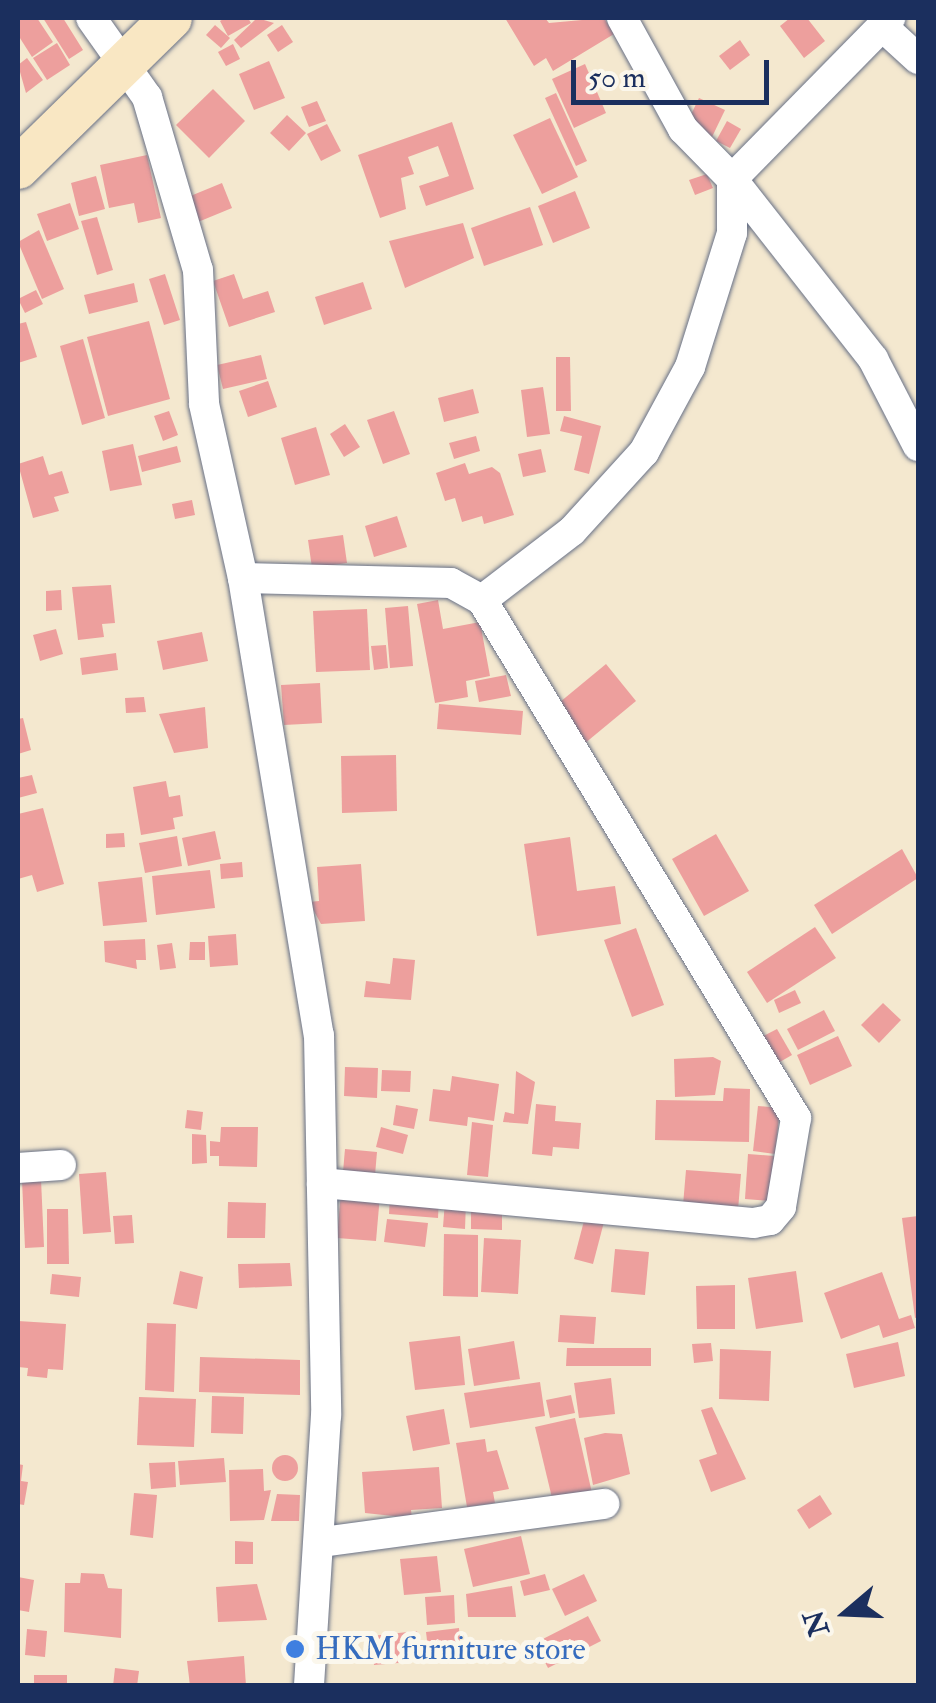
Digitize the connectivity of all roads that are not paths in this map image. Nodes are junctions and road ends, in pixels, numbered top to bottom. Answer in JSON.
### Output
{"nodes":[{"id":1,"x":91,"y":18,"type":"edge"},
{"id":2,"x":171,"y":18,"type":"edge"},
{"id":3,"x":622,"y":18,"type":"edge"},
{"id":4,"x":886,"y":22,"type":"edge"},
{"id":5,"x":918,"y":58,"type":"edge"},
{"id":6,"x":124,"y":63,"type":"junction"},
{"id":7,"x":18,"y":168,"type":"edge"},
{"id":8,"x":732,"y":178,"type":"junction"},
{"id":9,"x":918,"y":446,"type":"edge"},
{"id":10,"x":244,"y":578,"type":"junction"},
{"id":11,"x":482,"y":600,"type":"junction"},
{"id":12,"x":61,"y":1165,"type":"dead end"},
{"id":13,"x":18,"y":1168,"type":"edge"},
{"id":14,"x":322,"y":1184,"type":"junction"},
{"id":15,"x":604,"y":1504,"type":"dead end"},
{"id":16,"x":322,"y":1542,"type":"junction"},
{"id":17,"x":310,"y":1686,"type":"edge"}],
"edges":[{"from":1,"to":6,"type":"street"},
{"from":2,"to":6,"type":"street"},
{"from":3,"to":8,"type":"street"},
{"from":4,"to":5,"type":"street"},
{"from":4,"to":8,"type":"street"},
{"from":6,"to":7,"type":"street"},
{"from":6,"to":10,"type":"street"},
{"from":8,"to":9,"type":"street"},
{"from":8,"to":11,"type":"street"},
{"from":10,"to":11,"type":"street"},
{"from":10,"to":14,"type":"street"},
{"from":11,"to":14,"type":"street"},
{"from":12,"to":13,"type":"street"},
{"from":14,"to":16,"type":"street"},
{"from":15,"to":16,"type":"street"},
{"from":16,"to":17,"type":"street"}]}
